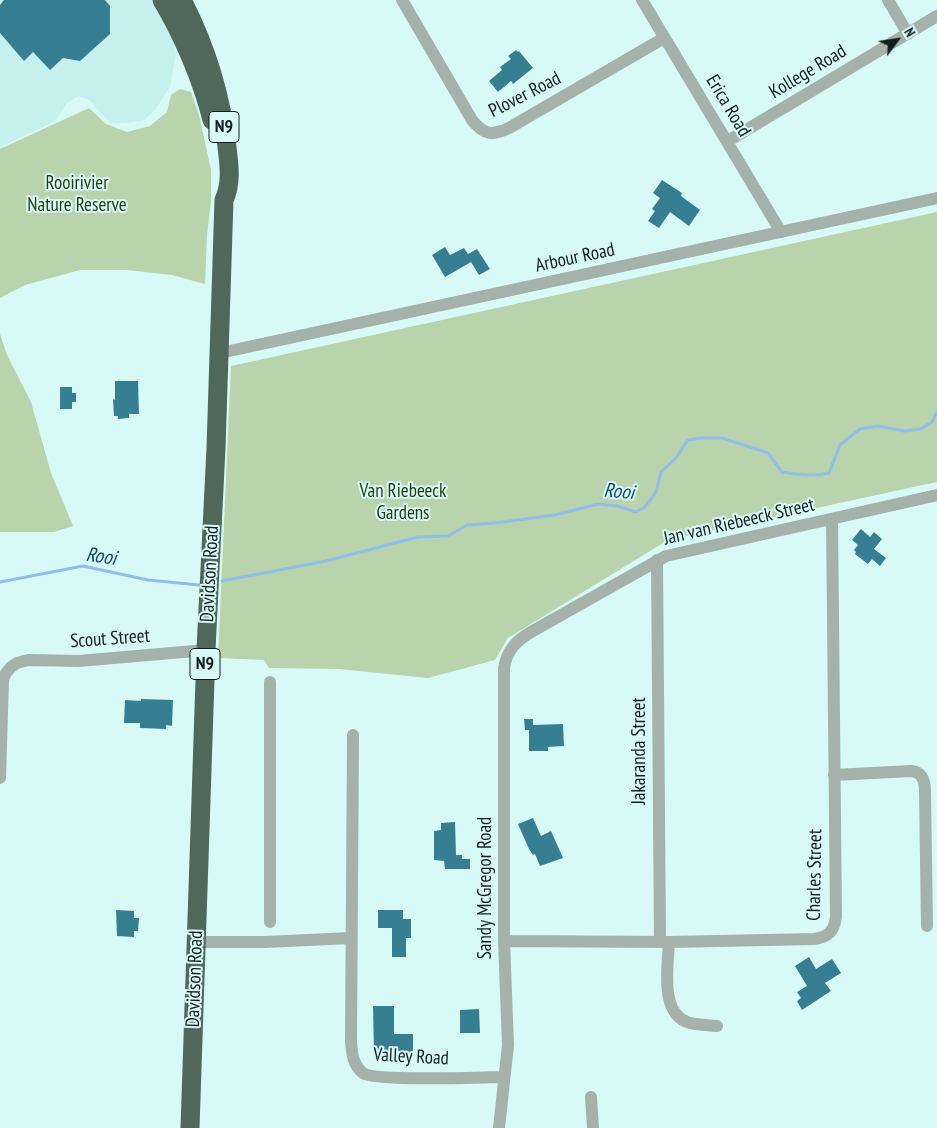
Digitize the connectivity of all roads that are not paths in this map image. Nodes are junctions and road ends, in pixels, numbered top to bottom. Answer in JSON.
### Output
{"nodes":[{"id":1,"x":162,"y":0,"type":"edge"},
{"id":2,"x":182,"y":0,"type":"edge"},
{"id":3,"x":402,"y":0,"type":"edge"},
{"id":4,"x":642,"y":0,"type":"edge"},
{"id":5,"x":888,"y":0,"type":"edge"},
{"id":6,"x":937,"y":16,"type":"edge"},
{"id":7,"x":908,"y":34,"type":"junction"},
{"id":8,"x":664,"y":38,"type":"junction"},
{"id":9,"x":728,"y":141,"type":"junction"},
{"id":10,"x":937,"y":198,"type":"edge"},
{"id":11,"x":224,"y":200,"type":"junction"},
{"id":12,"x":780,"y":232,"type":"junction"},
{"id":13,"x":220,"y":353,"type":"junction"},
{"id":14,"x":937,"y":494,"type":"edge"},
{"id":15,"x":832,"y":519,"type":"junction"},
{"id":16,"x":657,"y":560,"type":"junction"},
{"id":17,"x":511,"y":648,"type":"joint"},
{"id":18,"x":206,"y":650,"type":"junction"},
{"id":19,"x":270,"y":682,"type":"dead end"},
{"id":20,"x":353,"y":735,"type":"dead end"},
{"id":21,"x":834,"y":775,"type":"junction"},
{"id":22,"x":0,"y":778,"type":"edge"},
{"id":23,"x":270,"y":922,"type":"dead end"},
{"id":24,"x":927,"y":926,"type":"dead end"},
{"id":25,"x":352,"y":938,"type":"junction"},
{"id":26,"x":504,"y":941,"type":"junction"},
{"id":27,"x":197,"y":942,"type":"junction"},
{"id":28,"x":665,"y":942,"type":"junction"},
{"id":29,"x":717,"y":1026,"type":"dead end"},
{"id":30,"x":504,"y":1077,"type":"junction"},
{"id":31,"x":591,"y":1097,"type":"dead end"},
{"id":32,"x":190,"y":1128,"type":"edge"},
{"id":33,"x":499,"y":1128,"type":"edge"},
{"id":34,"x":593,"y":1128,"type":"edge"}],
"edges":[{"from":1,"to":11,"type":"highway","name":"Davidson Road","number":"N9"},
{"from":2,"to":11,"type":"highway","name":"Davidson Road","number":"N9"},
{"from":3,"to":8,"type":"street","name":"Plover Road"},
{"from":4,"to":8,"type":"street","name":"Erica Road"},
{"from":5,"to":7,"type":"street"},
{"from":6,"to":7,"type":"street","name":"Kollege Road"},
{"from":7,"to":9,"type":"street","name":"Kollege Road"},
{"from":8,"to":9,"type":"street","name":"Erica Road"},
{"from":9,"to":12,"type":"street","name":"Erica Road"},
{"from":10,"to":12,"type":"street","name":"Arbour Road"},
{"from":11,"to":13,"type":"highway","name":"Davidson Road","number":"N9"},
{"from":12,"to":13,"type":"street","name":"Arbour Road"},
{"from":13,"to":18,"type":"highway","name":"Davidson Road","number":"N9"},
{"from":14,"to":15,"type":"street","name":"Jan van Riebeeck Street"},
{"from":15,"to":16,"type":"street","name":"Jan van Riebeeck Street"},
{"from":15,"to":21,"type":"street","name":"Charles Street"},
{"from":16,"to":17,"type":"street","name":"Jan van Riebeeck Street"},
{"from":16,"to":28,"type":"street","name":"Jakaranda Street"},
{"from":17,"to":26,"type":"street","name":"Sandy McGregor Road"},
{"from":18,"to":22,"type":"street","name":"Scout Street"},
{"from":18,"to":27,"type":"highway","name":"Davidson Road","number":"N9"},
{"from":19,"to":23,"type":"street"},
{"from":20,"to":25,"type":"street","name":"Valley Road"},
{"from":21,"to":24,"type":"street"},
{"from":21,"to":28,"type":"street","name":"Charles Street"},
{"from":25,"to":27,"type":"street"},
{"from":25,"to":30,"type":"street","name":"Valley Road"},
{"from":26,"to":28,"type":"street","name":"Charles Street"},
{"from":26,"to":30,"type":"street","name":"Sandy McGregor Road"},
{"from":27,"to":32,"type":"highway","name":"Davidson Road","number":"N9"},
{"from":28,"to":29,"type":"street","name":"Jakaranda Street"},
{"from":30,"to":33,"type":"street","name":"Sandy McGregor Road"},
{"from":31,"to":34,"type":"street"}]}
